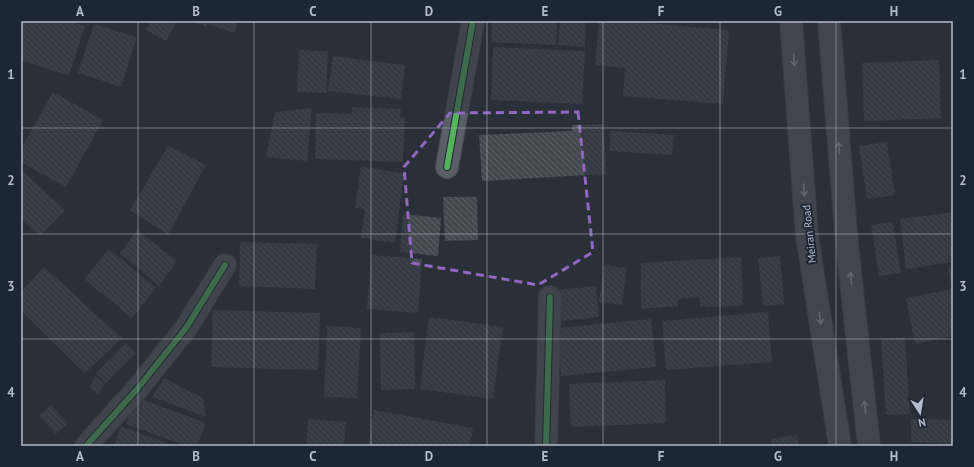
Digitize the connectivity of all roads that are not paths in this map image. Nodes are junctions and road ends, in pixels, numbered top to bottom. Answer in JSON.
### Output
{"nodes":[{"id":1,"x":473,"y":21,"type":"edge"},
{"id":2,"x":791,"y":21,"type":"edge"},
{"id":3,"x":829,"y":21,"type":"edge"},
{"id":4,"x":446,"y":167,"type":"dead end"},
{"id":5,"x":225,"y":265,"type":"dead end"},
{"id":6,"x":550,"y":297,"type":"dead end"},
{"id":7,"x":86,"y":446,"type":"edge"},
{"id":8,"x":546,"y":446,"type":"edge"},
{"id":9,"x":840,"y":446,"type":"edge"},
{"id":10,"x":869,"y":446,"type":"edge"}],
"edges":[{"from":1,"to":4,"type":"street"},
{"from":2,"to":9,"type":"main road","name":"Meiran Road","one_way":true},
{"from":10,"to":3,"type":"main road","one_way":true},
{"from":5,"to":7,"type":"street"},
{"from":6,"to":8,"type":"street"}]}
